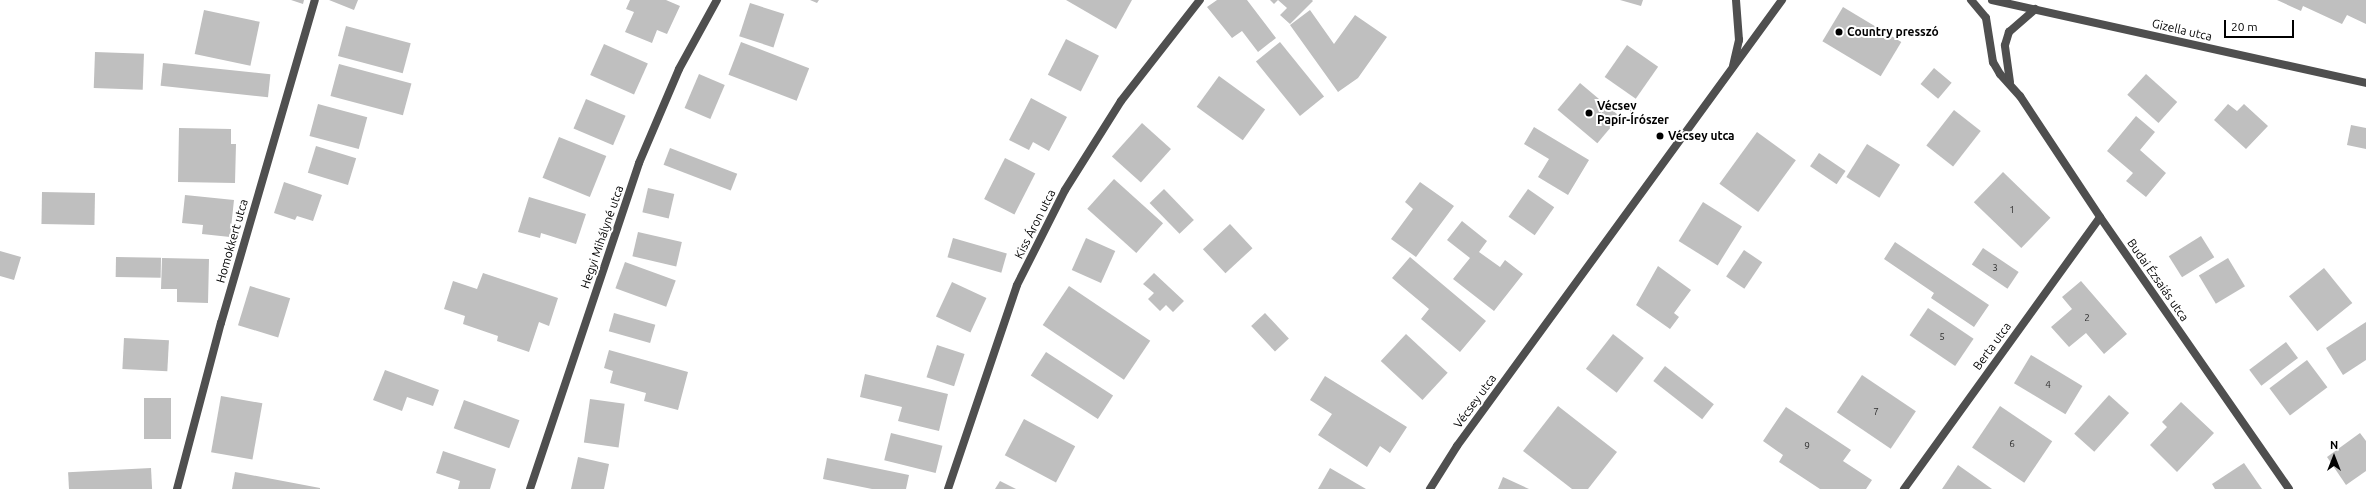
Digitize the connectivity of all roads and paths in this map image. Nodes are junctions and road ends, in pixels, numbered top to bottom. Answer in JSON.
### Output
{"nodes":[{"id":1,"x":315,"y":0,"type":"edge"},
{"id":2,"x":717,"y":0,"type":"edge"},
{"id":3,"x":1200,"y":0,"type":"edge"},
{"id":4,"x":1736,"y":0,"type":"edge"},
{"id":5,"x":1782,"y":0,"type":"edge"},
{"id":6,"x":1971,"y":0,"type":"edge"},
{"id":7,"x":1992,"y":0,"type":"edge"},
{"id":8,"x":2003,"y":1,"type":"edge"},
{"id":9,"x":2035,"y":9,"type":"junction"},
{"id":10,"x":1733,"y":68,"type":"junction"},
{"id":11,"x":2010,"y":83,"type":"junction"},
{"id":12,"x":2366,"y":83,"type":"edge"},
{"id":13,"x":2100,"y":217,"type":"junction"},
{"id":14,"x":177,"y":489,"type":"edge"},
{"id":15,"x":530,"y":489,"type":"edge"},
{"id":16,"x":948,"y":489,"type":"edge"},
{"id":17,"x":1430,"y":489,"type":"edge"},
{"id":18,"x":1904,"y":489,"type":"edge"},
{"id":19,"x":2289,"y":489,"type":"edge"}],
"edges":[{"from":1,"to":14,"type":"street","name":"Homokkert utca"},
{"from":2,"to":15,"type":"street","name":"Hegyi Mihályné utca"},
{"from":3,"to":16,"type":"street","name":"Kiss Áron utca"},
{"from":4,"to":10,"type":"street"},
{"from":5,"to":10,"type":"street","name":"Vécsey utca"},
{"from":6,"to":11,"type":"street","name":"Budai Ézsaiás utca"},
{"from":7,"to":8,"type":"street","name":"Gizella utca"},
{"from":8,"to":9,"type":"street","name":"Gizella utca"},
{"from":9,"to":11,"type":"street","name":"Budai Ézsaiás utca"},
{"from":9,"to":12,"type":"street","name":"Gizella utca"},
{"from":10,"to":17,"type":"street","name":"Vécsey utca"},
{"from":11,"to":13,"type":"street","name":"Budai Ézsaiás utca"},
{"from":13,"to":18,"type":"street","name":"Berta utca"},
{"from":13,"to":19,"type":"street","name":"Budai Ézsaiás utca"}]}
